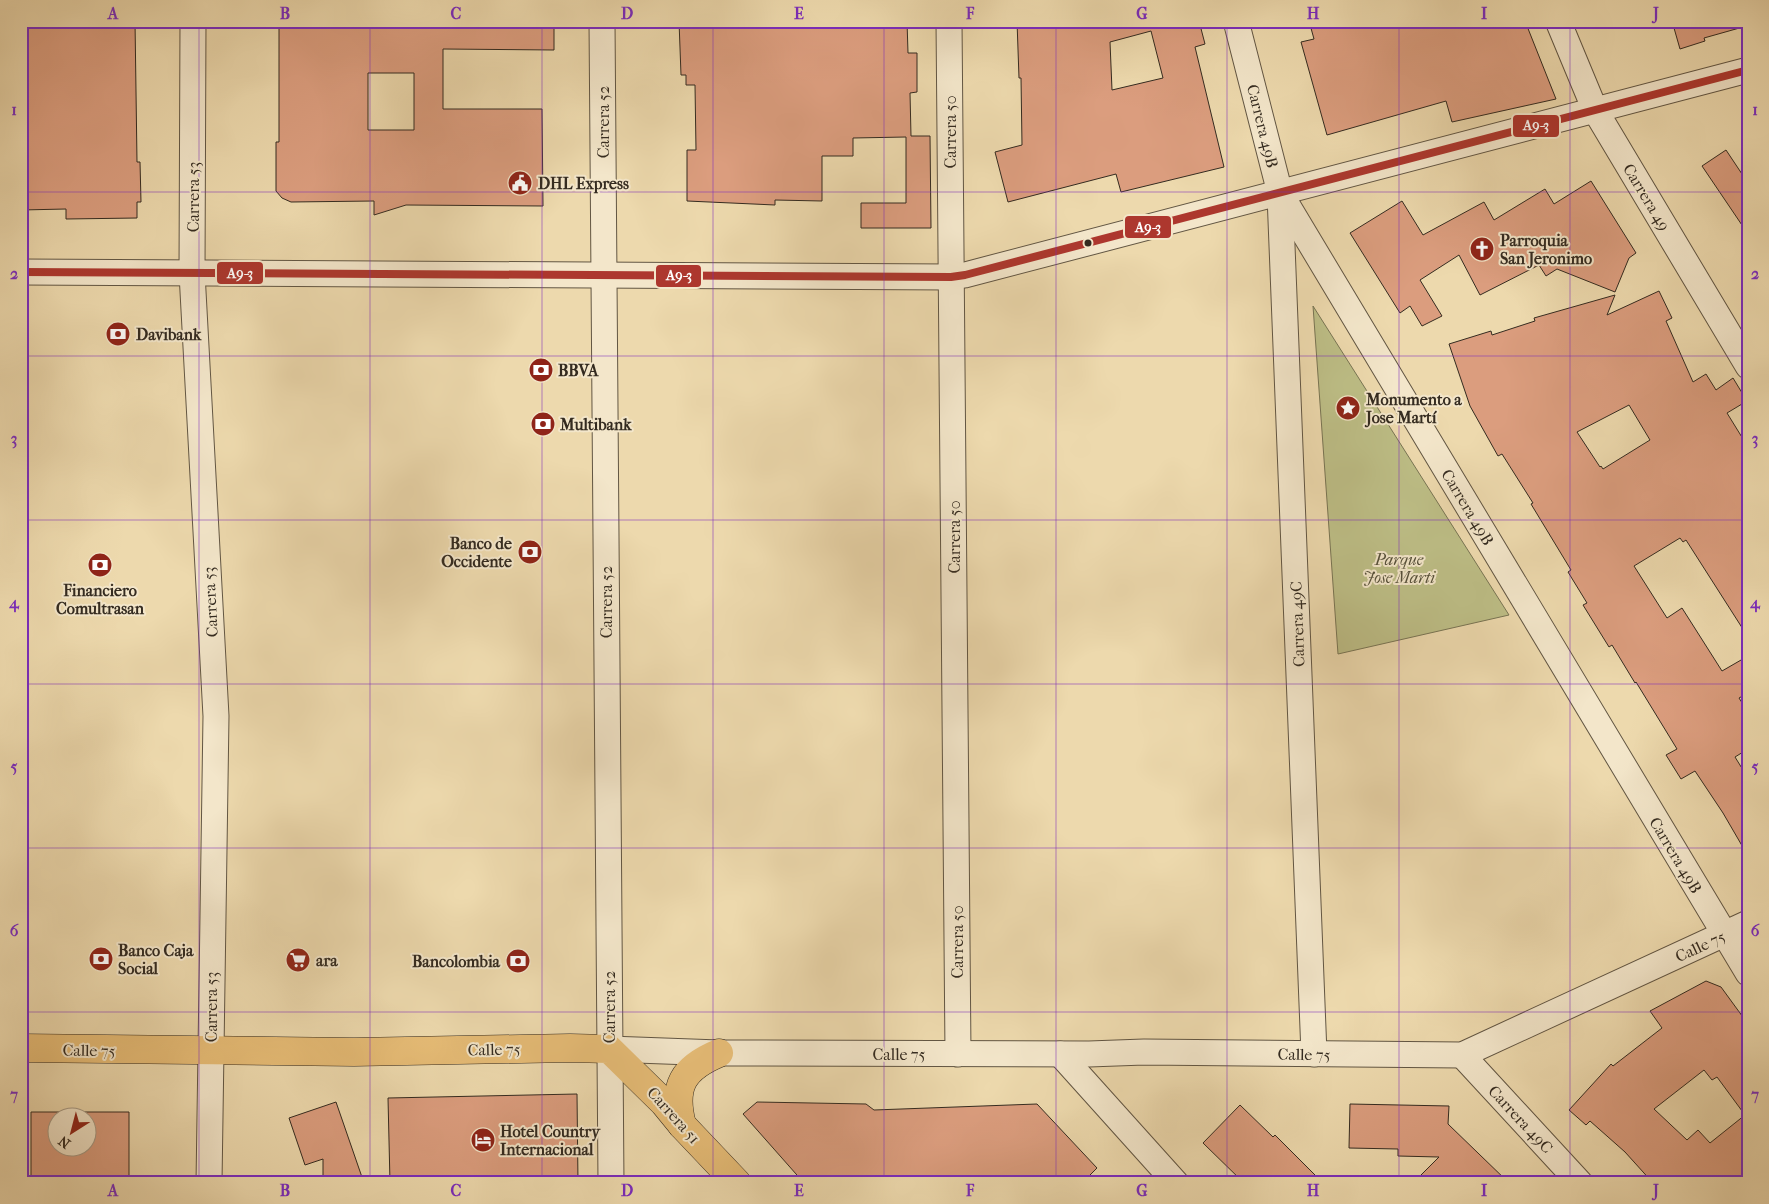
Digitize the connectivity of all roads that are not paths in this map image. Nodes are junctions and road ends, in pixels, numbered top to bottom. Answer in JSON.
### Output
{"nodes":[{"id":1,"x":194,"y":21,"type":"edge"},
{"id":2,"x":602,"y":21,"type":"edge"},
{"id":3,"x":949,"y":21,"type":"edge"},
{"id":4,"x":1236,"y":21,"type":"edge"},
{"id":5,"x":1558,"y":21,"type":"edge"},
{"id":6,"x":1748,"y":70,"type":"edge"},
{"id":7,"x":1595,"y":110,"type":"junction"},
{"id":8,"x":1280,"y":193,"type":"junction"},
{"id":9,"x":21,"y":272,"type":"edge"},
{"id":10,"x":192,"y":274,"type":"junction"},
{"id":11,"x":604,"y":276,"type":"junction"},
{"id":12,"x":951,"y":277,"type":"junction"},
{"id":13,"x":1748,"y":366,"type":"edge"},
{"id":14,"x":1748,"y":923,"type":"edge"},
{"id":15,"x":1724,"y":935,"type":"junction"},
{"id":16,"x":1748,"y":973,"type":"edge"},
{"id":17,"x":21,"y":1048,"type":"edge"},
{"id":18,"x":609,"y":1049,"type":"junction"},
{"id":19,"x":211,"y":1052,"type":"junction"},
{"id":20,"x":720,"y":1053,"type":"junction"},
{"id":21,"x":958,"y":1054,"type":"junction"},
{"id":22,"x":1060,"y":1054,"type":"junction"},
{"id":23,"x":1314,"y":1054,"type":"junction"},
{"id":24,"x":1462,"y":1055,"type":"junction"},
{"id":25,"x":682,"y":1125,"type":"junction"},
{"id":26,"x":208,"y":1183,"type":"edge"},
{"id":27,"x":611,"y":1183,"type":"edge"},
{"id":28,"x":737,"y":1183,"type":"edge"},
{"id":29,"x":1176,"y":1183,"type":"edge"},
{"id":30,"x":1580,"y":1183,"type":"edge"}],
"edges":[{"from":1,"to":10,"type":"street","name":"Carrera 53"},
{"from":2,"to":11,"type":"street","name":"Carrera 52"},
{"from":3,"to":12,"type":"street","name":"Carrera 50"},
{"from":4,"to":8,"type":"street","name":"Carrera 49B"},
{"from":5,"to":7,"type":"street","name":"Carrera 49"},
{"from":6,"to":7,"type":"street"},
{"from":7,"to":8,"type":"street"},
{"from":7,"to":13,"type":"street","name":"Carrera 49"},
{"from":8,"to":12,"type":"street"},
{"from":8,"to":15,"type":"street","name":"Carrera 49B"},
{"from":8,"to":23,"type":"street","name":"Carrera 49C"},
{"from":9,"to":10,"type":"street"},
{"from":10,"to":11,"type":"street"},
{"from":10,"to":19,"type":"street","name":"Carrera 53"},
{"from":11,"to":12,"type":"street"},
{"from":11,"to":18,"type":"street","name":"Carrera 52"},
{"from":12,"to":21,"type":"street","name":"Carrera 50"},
{"from":14,"to":15,"type":"street","name":"Calle 75"},
{"from":15,"to":16,"type":"street","name":"Carrera 49B"},
{"from":15,"to":24,"type":"street","name":"Calle 75"},
{"from":17,"to":19,"type":"main road","name":"Calle 75"},
{"from":18,"to":19,"type":"main road","name":"Calle 75"},
{"from":18,"to":20,"type":"street","name":"Calle 75"},
{"from":18,"to":25,"type":"main road","name":"Carrera 51"},
{"from":18,"to":27,"type":"street","name":"Carrera 52"},
{"from":19,"to":26,"type":"street","name":"Carrera 53"},
{"from":20,"to":21,"type":"street","name":"Calle 75"},
{"from":20,"to":25,"type":"main road"},
{"from":21,"to":22,"type":"street","name":"Calle 75"},
{"from":22,"to":23,"type":"street","name":"Calle 75"},
{"from":22,"to":29,"type":"street"},
{"from":23,"to":24,"type":"street","name":"Calle 75"},
{"from":24,"to":30,"type":"street","name":"Carrera 49C"},
{"from":25,"to":28,"type":"main road","name":"Carrera 51"}]}
